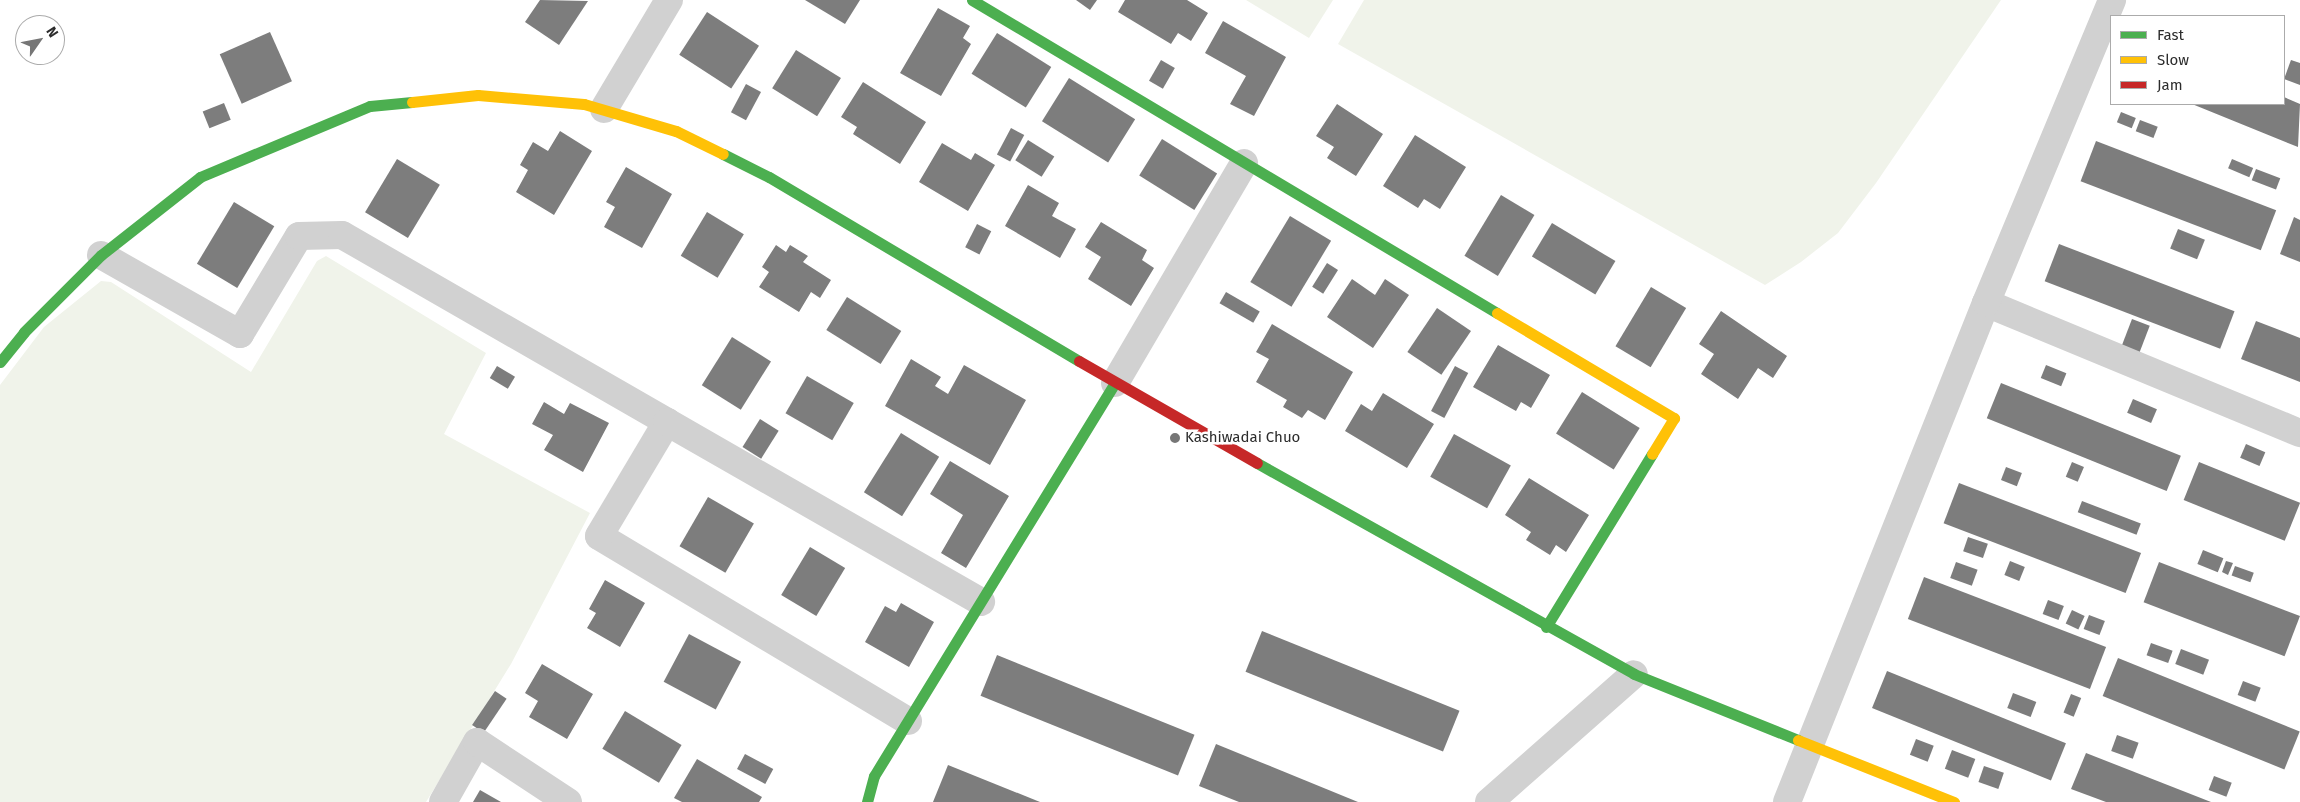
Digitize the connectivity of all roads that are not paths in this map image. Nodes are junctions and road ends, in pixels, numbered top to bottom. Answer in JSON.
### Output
{"nodes":[{"id":1,"x":669,"y":0,"type":"edge"},
{"id":2,"x":972,"y":0,"type":"edge"},
{"id":3,"x":2112,"y":0,"type":"edge"},
{"id":4,"x":604,"y":109,"type":"junction"},
{"id":5,"x":1244,"y":163,"type":"junction"},
{"id":6,"x":101,"y":255,"type":"junction"},
{"id":7,"x":1986,"y":303,"type":"junction"},
{"id":8,"x":0,"y":362,"type":"edge"},
{"id":9,"x":1114,"y":383,"type":"junction"},
{"id":10,"x":668,"y":422,"type":"junction"},
{"id":11,"x":2300,"y":433,"type":"edge"},
{"id":12,"x":981,"y":602,"type":"junction"},
{"id":13,"x":1546,"y":626,"type":"junction"},
{"id":14,"x":1634,"y":674,"type":"junction"},
{"id":15,"x":908,"y":721,"type":"junction"},
{"id":16,"x":1809,"y":746,"type":"junction"},
{"id":17,"x":443,"y":802,"type":"edge"},
{"id":18,"x":568,"y":802,"type":"edge"},
{"id":19,"x":867,"y":802,"type":"edge"},
{"id":20,"x":1489,"y":802,"type":"edge"},
{"id":21,"x":1787,"y":802,"type":"edge"},
{"id":22,"x":1954,"y":802,"type":"edge"}],
"edges":[{"from":1,"to":4,"type":"street"},
{"from":2,"to":5,"type":"street"},
{"from":3,"to":7,"type":"street"},
{"from":4,"to":6,"type":"street"},
{"from":4,"to":9,"type":"street"},
{"from":5,"to":9,"type":"street"},
{"from":5,"to":13,"type":"street"},
{"from":6,"to":8,"type":"street"},
{"from":6,"to":10,"type":"street"},
{"from":7,"to":11,"type":"street"},
{"from":7,"to":16,"type":"street"},
{"from":9,"to":12,"type":"street"},
{"from":9,"to":13,"type":"street"},
{"from":10,"to":12,"type":"street"},
{"from":10,"to":15,"type":"street"},
{"from":12,"to":15,"type":"street"},
{"from":13,"to":14,"type":"street"},
{"from":14,"to":16,"type":"street"},
{"from":14,"to":20,"type":"street"},
{"from":15,"to":19,"type":"street"},
{"from":16,"to":21,"type":"street"},
{"from":16,"to":22,"type":"street"},
{"from":17,"to":18,"type":"street"}]}
